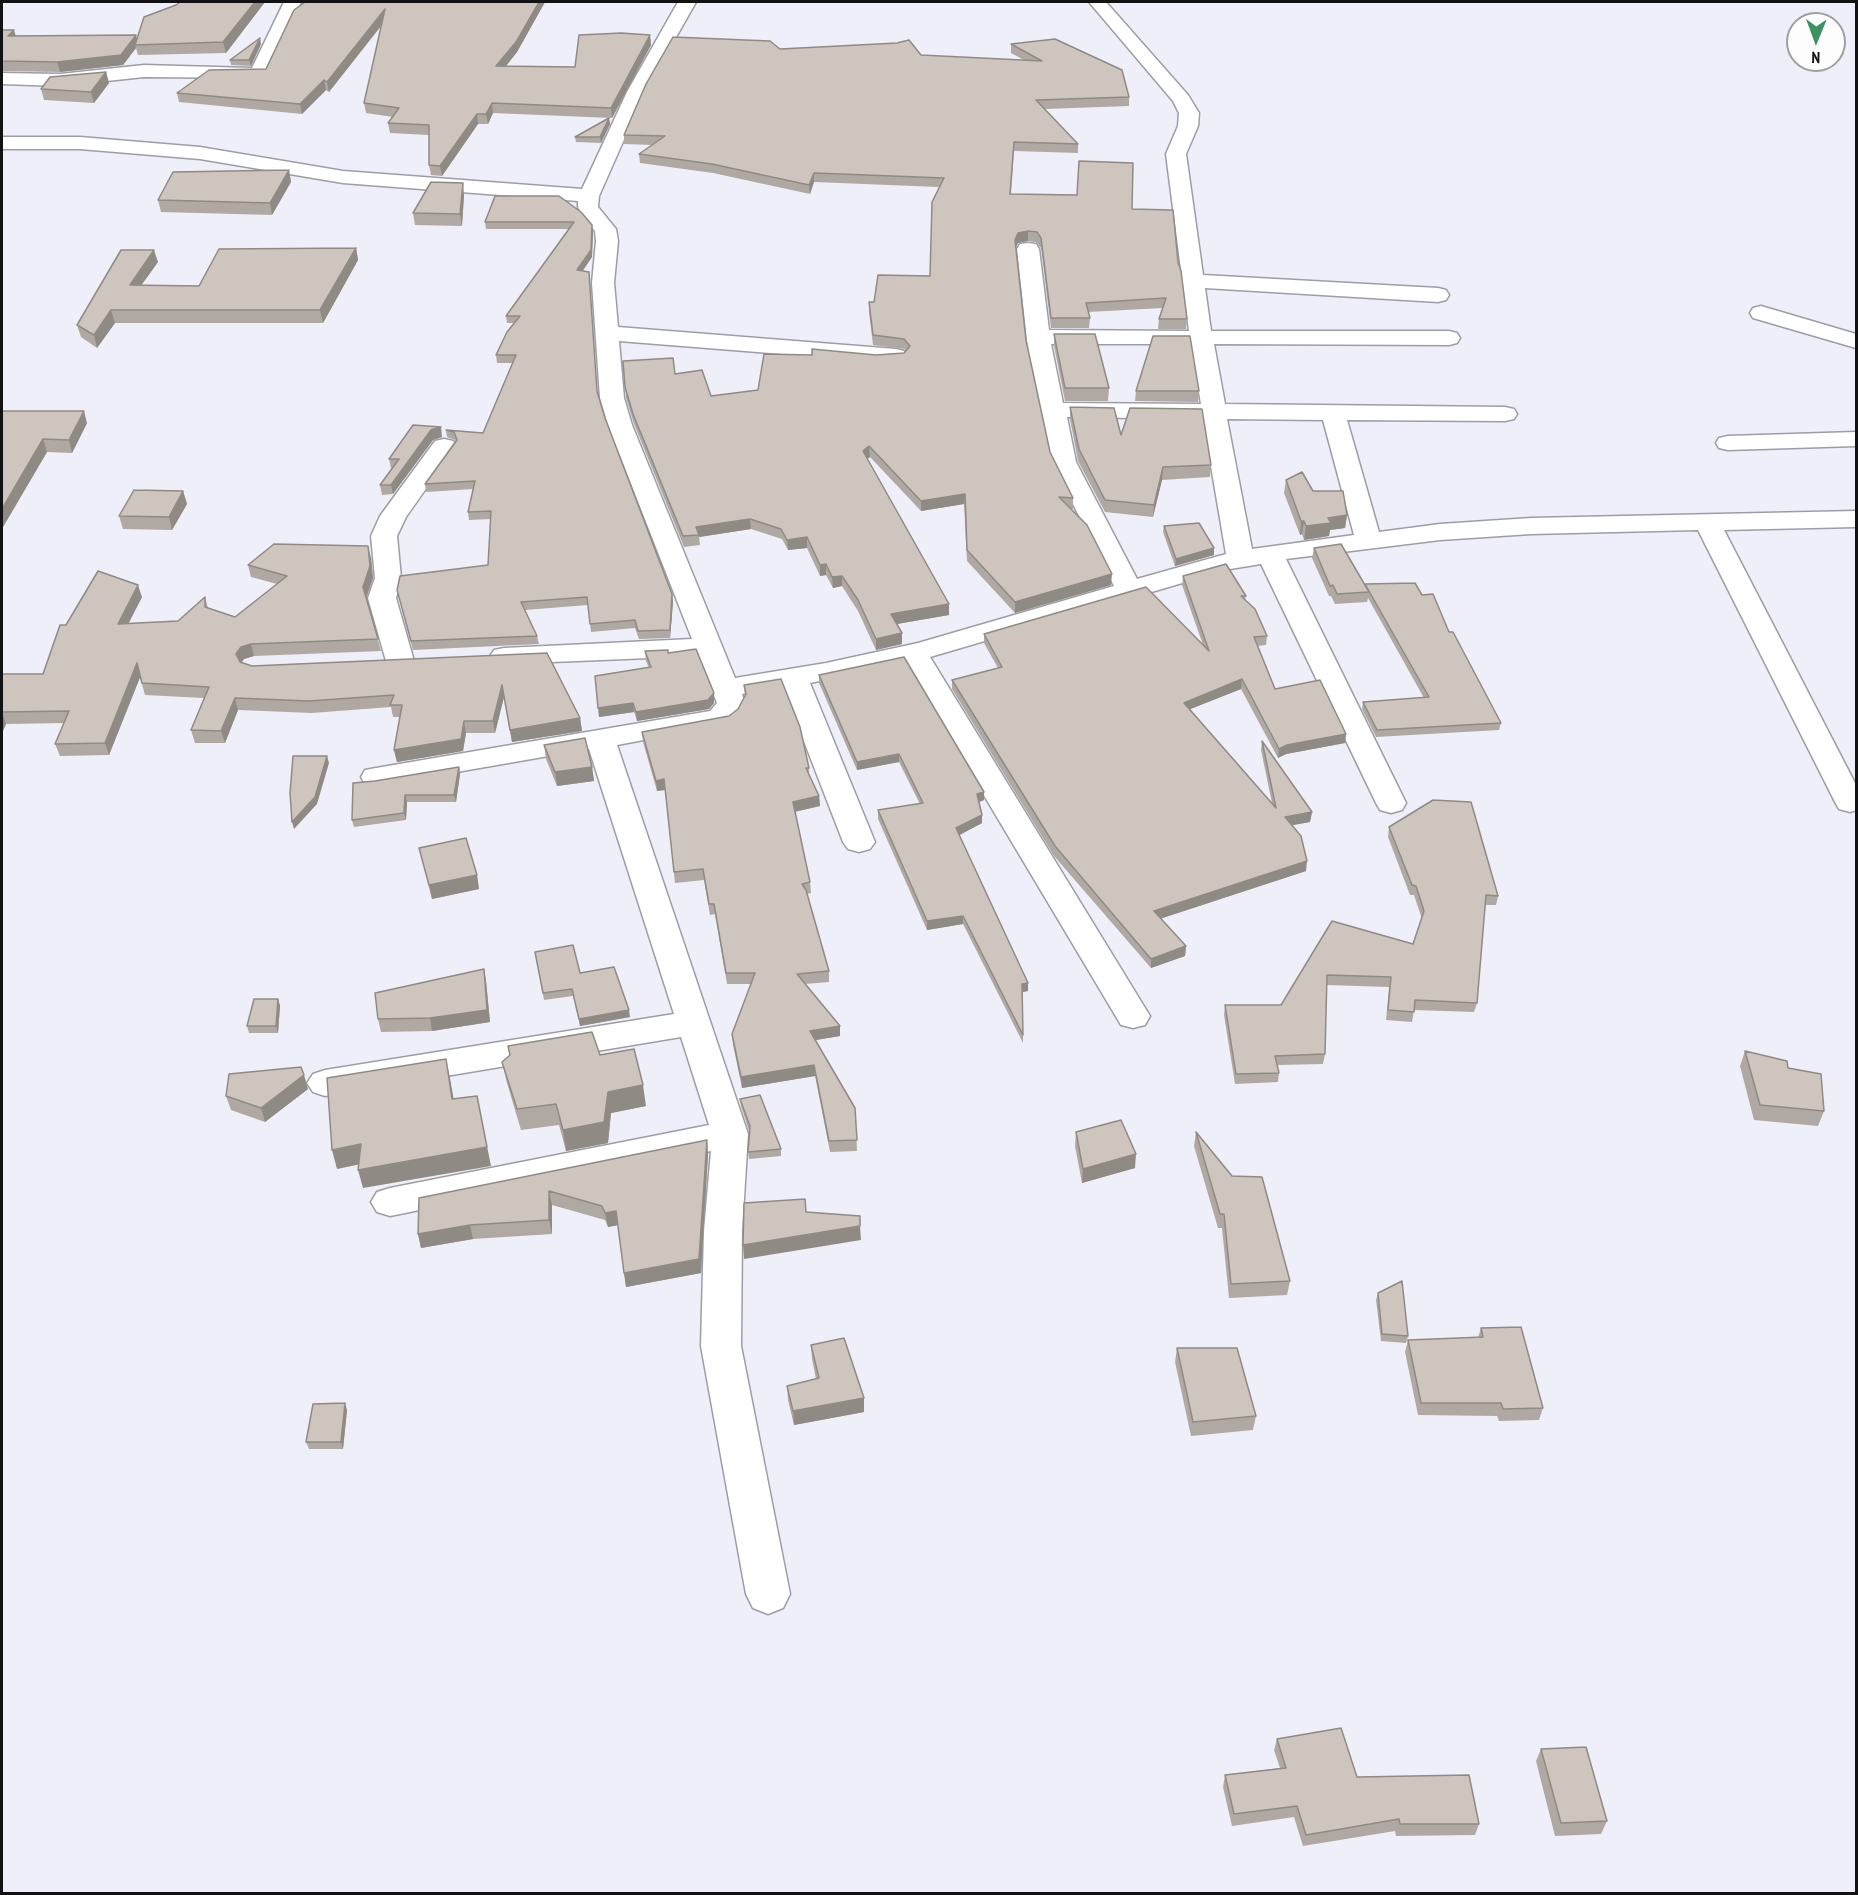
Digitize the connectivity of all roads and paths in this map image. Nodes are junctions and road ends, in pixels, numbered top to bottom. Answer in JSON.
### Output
{"nodes":[{"id":1,"x":292,"y":2,"type":"edge"},
{"id":2,"x":687,"y":2,"type":"edge"},
{"id":3,"x":1096,"y":2,"type":"edge"},
{"id":4,"x":2,"y":80,"type":"edge"},
{"id":5,"x":2,"y":143,"type":"edge"},
{"id":6,"x":589,"y":196,"type":"junction"},
{"id":7,"x":1029,"y":249,"type":"dead end"},
{"id":8,"x":1193,"y":281,"type":"junction"},
{"id":9,"x":1438,"y":295,"type":"dead end"},
{"id":10,"x":1761,"y":313,"type":"dead end"},
{"id":11,"x":607,"y":333,"type":"junction"},
{"id":12,"x":1039,"y":336,"type":"junction"},
{"id":13,"x":1201,"y":337,"type":"junction"},
{"id":14,"x":1449,"y":338,"type":"dead end"},
{"id":15,"x":1857,"y":341,"type":"edge"},
{"id":16,"x":896,"y":356,"type":"edge"},
{"id":17,"x":1053,"y":410,"type":"junction"},
{"id":18,"x":1214,"y":412,"type":"junction"},
{"id":19,"x":1333,"y":413,"type":"junction"},
{"id":20,"x":1505,"y":414,"type":"dead end"},
{"id":21,"x":1857,"y":439,"type":"edge"},
{"id":22,"x":1728,"y":443,"type":"dead end"},
{"id":23,"x":444,"y":446,"type":"dead end"},
{"id":24,"x":1857,"y":519,"type":"edge"},
{"id":25,"x":1707,"y":522,"type":"junction"},
{"id":26,"x":1368,"y":540,"type":"junction"},
{"id":27,"x":1270,"y":554,"type":"junction"},
{"id":28,"x":1240,"y":559,"type":"junction"},
{"id":29,"x":1129,"y":589,"type":"junction"},
{"id":30,"x":709,"y":646,"type":"junction"},
{"id":31,"x":914,"y":652,"type":"junction"},
{"id":32,"x":483,"y":657,"type":"edge"},
{"id":33,"x":401,"y":660,"type":"edge"},
{"id":34,"x":793,"y":677,"type":"junction"},
{"id":35,"x":725,"y":688,"type":"junction"},
{"id":36,"x":600,"y":738,"type":"junction"},
{"id":37,"x":376,"y":777,"type":"dead end"},
{"id":38,"x":1851,"y":802,"type":"dead end"},
{"id":39,"x":1391,"y":803,"type":"dead end"},
{"id":40,"x":859,"y":842,"type":"dead end"},
{"id":41,"x":1133,"y":1016,"type":"dead end"},
{"id":42,"x":693,"y":1023,"type":"junction"},
{"id":43,"x":325,"y":1083,"type":"edge"},
{"id":44,"x":730,"y":1134,"type":"junction"},
{"id":45,"x":390,"y":1202,"type":"dead end"},
{"id":46,"x":768,"y":1594,"type":"dead end"}],
"edges":[{"from":1,"to":4,"type":"street"},
{"from":2,"to":6,"type":"street"},
{"from":3,"to":8,"type":"street"},
{"from":5,"to":6,"type":"street"},
{"from":6,"to":11,"type":"street"},
{"from":7,"to":12,"type":"street"},
{"from":8,"to":9,"type":"street"},
{"from":8,"to":13,"type":"street"},
{"from":10,"to":15,"type":"street"},
{"from":11,"to":16,"type":"street"},
{"from":11,"to":30,"type":"street"},
{"from":12,"to":13,"type":"street"},
{"from":12,"to":17,"type":"street"},
{"from":13,"to":14,"type":"street"},
{"from":13,"to":18,"type":"street"},
{"from":17,"to":18,"type":"street"},
{"from":17,"to":29,"type":"street"},
{"from":18,"to":19,"type":"street"},
{"from":18,"to":28,"type":"street"},
{"from":19,"to":20,"type":"street"},
{"from":19,"to":26,"type":"street"},
{"from":21,"to":22,"type":"street"},
{"from":23,"to":33,"type":"street"},
{"from":24,"to":25,"type":"street"},
{"from":25,"to":26,"type":"street"},
{"from":25,"to":38,"type":"street"},
{"from":26,"to":27,"type":"street"},
{"from":27,"to":28,"type":"street"},
{"from":27,"to":39,"type":"street"},
{"from":28,"to":29,"type":"street"},
{"from":29,"to":31,"type":"street"},
{"from":30,"to":32,"type":"street"},
{"from":30,"to":35,"type":"street"},
{"from":31,"to":34,"type":"street"},
{"from":31,"to":41,"type":"street"},
{"from":34,"to":35,"type":"street"},
{"from":34,"to":40,"type":"street"},
{"from":35,"to":36,"type":"street"},
{"from":36,"to":37,"type":"street"},
{"from":36,"to":42,"type":"street"},
{"from":42,"to":43,"type":"street"},
{"from":42,"to":44,"type":"street"},
{"from":44,"to":45,"type":"street"},
{"from":44,"to":46,"type":"street"}]}
